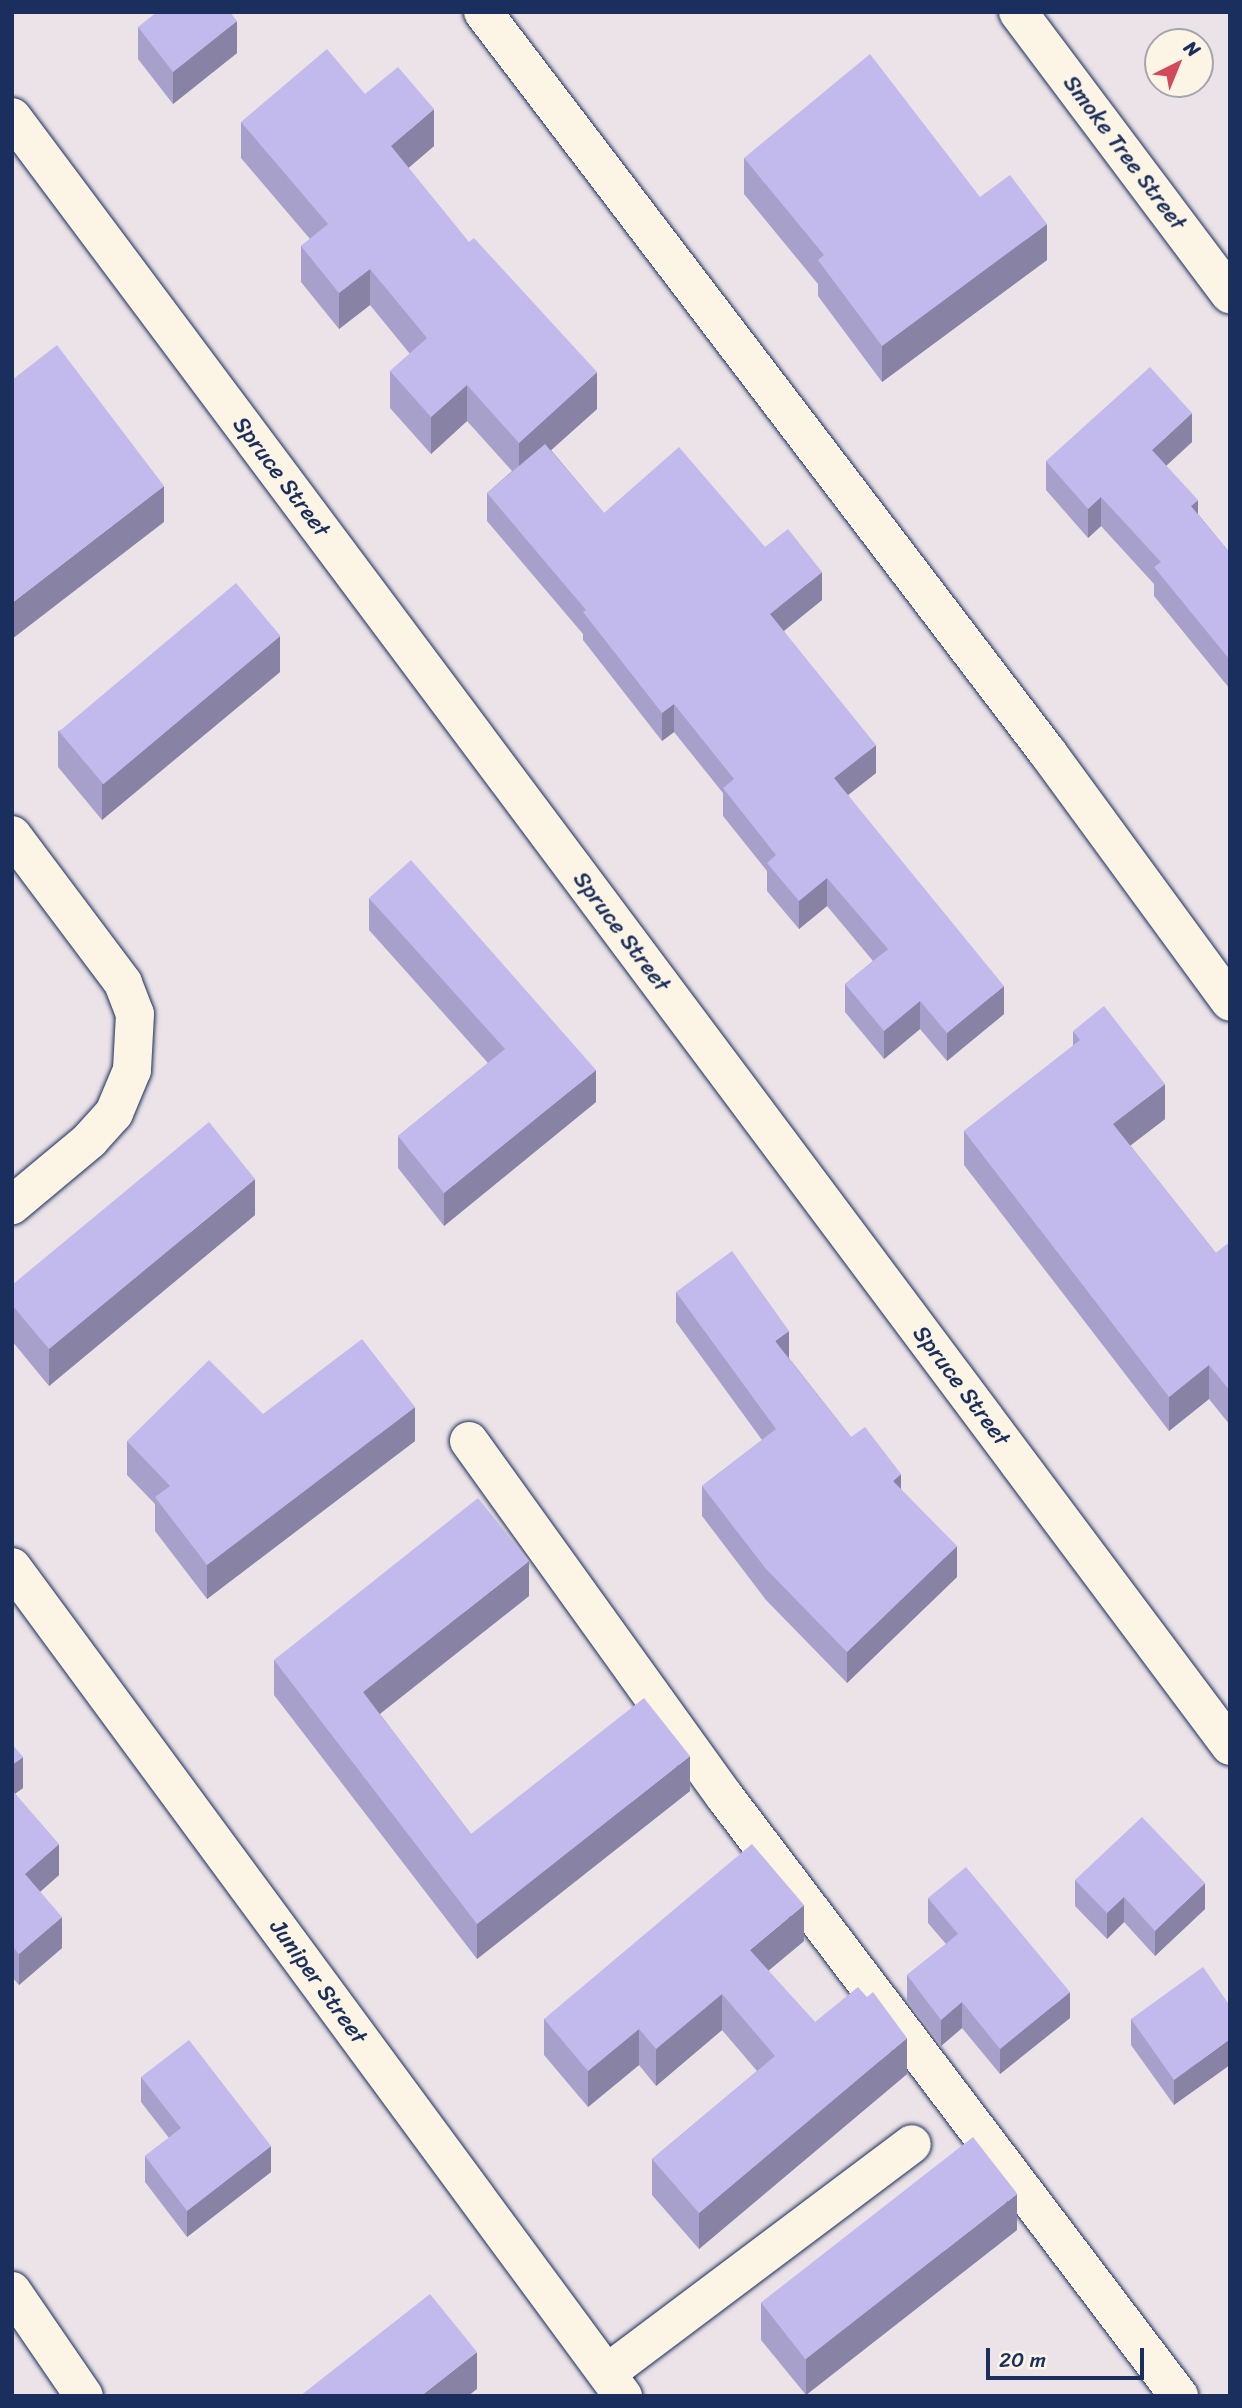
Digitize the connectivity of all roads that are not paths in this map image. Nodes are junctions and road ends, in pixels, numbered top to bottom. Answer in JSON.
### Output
{"nodes":[{"id":1,"x":482,"y":12,"type":"edge"},
{"id":2,"x":1018,"y":12,"type":"edge"},
{"id":3,"x":12,"y":117,"type":"edge"},
{"id":4,"x":1230,"y":294,"type":"edge"},
{"id":5,"x":12,"y":835,"type":"edge"},
{"id":6,"x":1230,"y":1002,"type":"edge"},
{"id":7,"x":12,"y":1205,"type":"edge"},
{"id":8,"x":469,"y":1441,"type":"dead end"},
{"id":9,"x":12,"y":1567,"type":"edge"},
{"id":10,"x":1230,"y":1746,"type":"edge"},
{"id":11,"x":912,"y":2144,"type":"dead end"},
{"id":12,"x":12,"y":2291,"type":"edge"},
{"id":13,"x":615,"y":2384,"type":"edge"},
{"id":14,"x":84,"y":2396,"type":"edge"},
{"id":15,"x":1179,"y":2396,"type":"edge"}],
"edges":[{"from":1,"to":6,"type":"street"},
{"from":2,"to":4,"type":"street","name":"Smoke Tree Street"},
{"from":3,"to":10,"type":"street","name":"Spruce Street"},
{"from":5,"to":7,"type":"street"},
{"from":8,"to":15,"type":"street"},
{"from":9,"to":13,"type":"street","name":"Juniper Street"},
{"from":11,"to":13,"type":"street"},
{"from":12,"to":14,"type":"street"}]}
